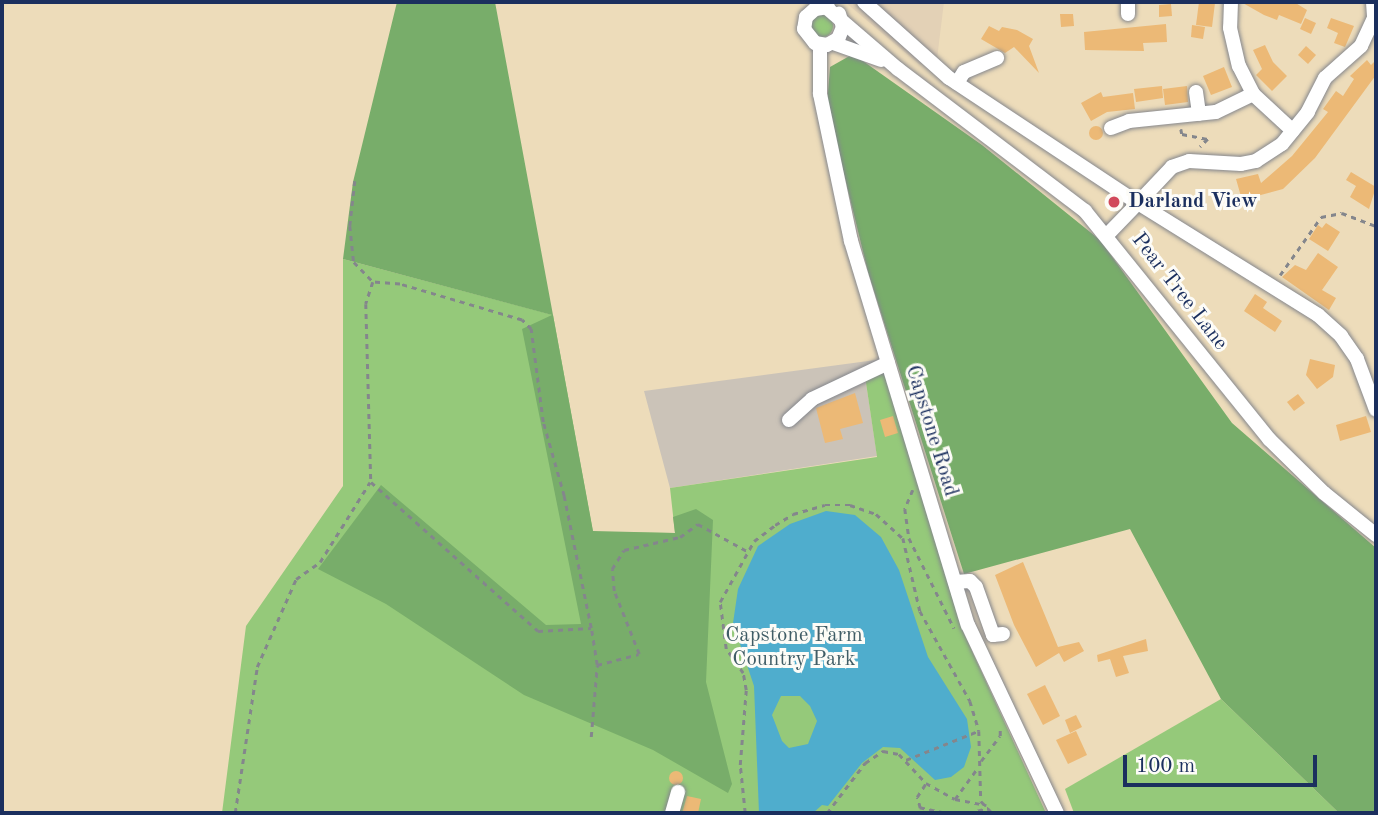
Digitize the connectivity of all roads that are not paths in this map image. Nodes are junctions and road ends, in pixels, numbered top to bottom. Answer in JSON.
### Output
{"nodes":[{"id":1,"x":803,"y":2,"type":"edge"},
{"id":2,"x":864,"y":2,"type":"edge"},
{"id":3,"x":1231,"y":2,"type":"edge"},
{"id":4,"x":1373,"y":2,"type":"edge"},
{"id":5,"x":829,"y":8,"type":"edge"},
{"id":6,"x":806,"y":17,"type":"junction"},
{"id":7,"x":1375,"y":18,"type":"edge"},
{"id":8,"x":827,"y":44,"type":"junction"},
{"id":9,"x":997,"y":58,"type":"dead end"},
{"id":10,"x":898,"y":69,"type":"junction"},
{"id":11,"x":957,"y":83,"type":"junction"},
{"id":12,"x":1196,"y":92,"type":"dead end"},
{"id":13,"x":1253,"y":94,"type":"junction"},
{"id":14,"x":1195,"y":115,"type":"junction"},
{"id":15,"x":1111,"y":128,"type":"dead end"},
{"id":16,"x":1293,"y":131,"type":"junction"},
{"id":17,"x":1138,"y":203,"type":"junction"},
{"id":18,"x":1107,"y":235,"type":"junction"},
{"id":19,"x":888,"y":363,"type":"junction"},
{"id":20,"x":1376,"y":410,"type":"edge"},
{"id":21,"x":789,"y":420,"type":"dead end"},
{"id":22,"x":1375,"y":532,"type":"edge"},
{"id":23,"x":955,"y":582,"type":"junction"},
{"id":24,"x":1003,"y":634,"type":"dead end"},
{"id":25,"x":678,"y":792,"type":"dead end"},
{"id":26,"x":672,"y":813,"type":"edge"},
{"id":27,"x":1057,"y":813,"type":"edge"}],
"edges":[{"from":1,"to":6,"type":"street"},
{"from":2,"to":11,"type":"street"},
{"from":3,"to":13,"type":"street"},
{"from":4,"to":7,"type":"street"},
{"from":5,"to":6,"type":"street"},
{"from":5,"to":8,"type":"street"},
{"from":5,"to":10,"type":"street","name":"Pear Tree Lane"},
{"from":6,"to":8,"type":"street"},
{"from":7,"to":16,"type":"street"},
{"from":8,"to":10,"type":"street","name":"Pear Tree Lane"},
{"from":8,"to":19,"type":"street","name":"Capstone Road"},
{"from":9,"to":11,"type":"street"},
{"from":10,"to":18,"type":"street","name":"Pear Tree Lane"},
{"from":11,"to":17,"type":"street"},
{"from":12,"to":14,"type":"street"},
{"from":13,"to":14,"type":"street"},
{"from":13,"to":16,"type":"street"},
{"from":14,"to":15,"type":"street"},
{"from":16,"to":17,"type":"street"},
{"from":17,"to":18,"type":"street"},
{"from":17,"to":20,"type":"street"},
{"from":18,"to":22,"type":"street","name":"Pear Tree Lane"},
{"from":19,"to":21,"type":"street"},
{"from":19,"to":23,"type":"street","name":"Capstone Road"},
{"from":23,"to":24,"type":"street"},
{"from":23,"to":27,"type":"street","name":"Capstone Road"},
{"from":25,"to":26,"type":"street"}]}
